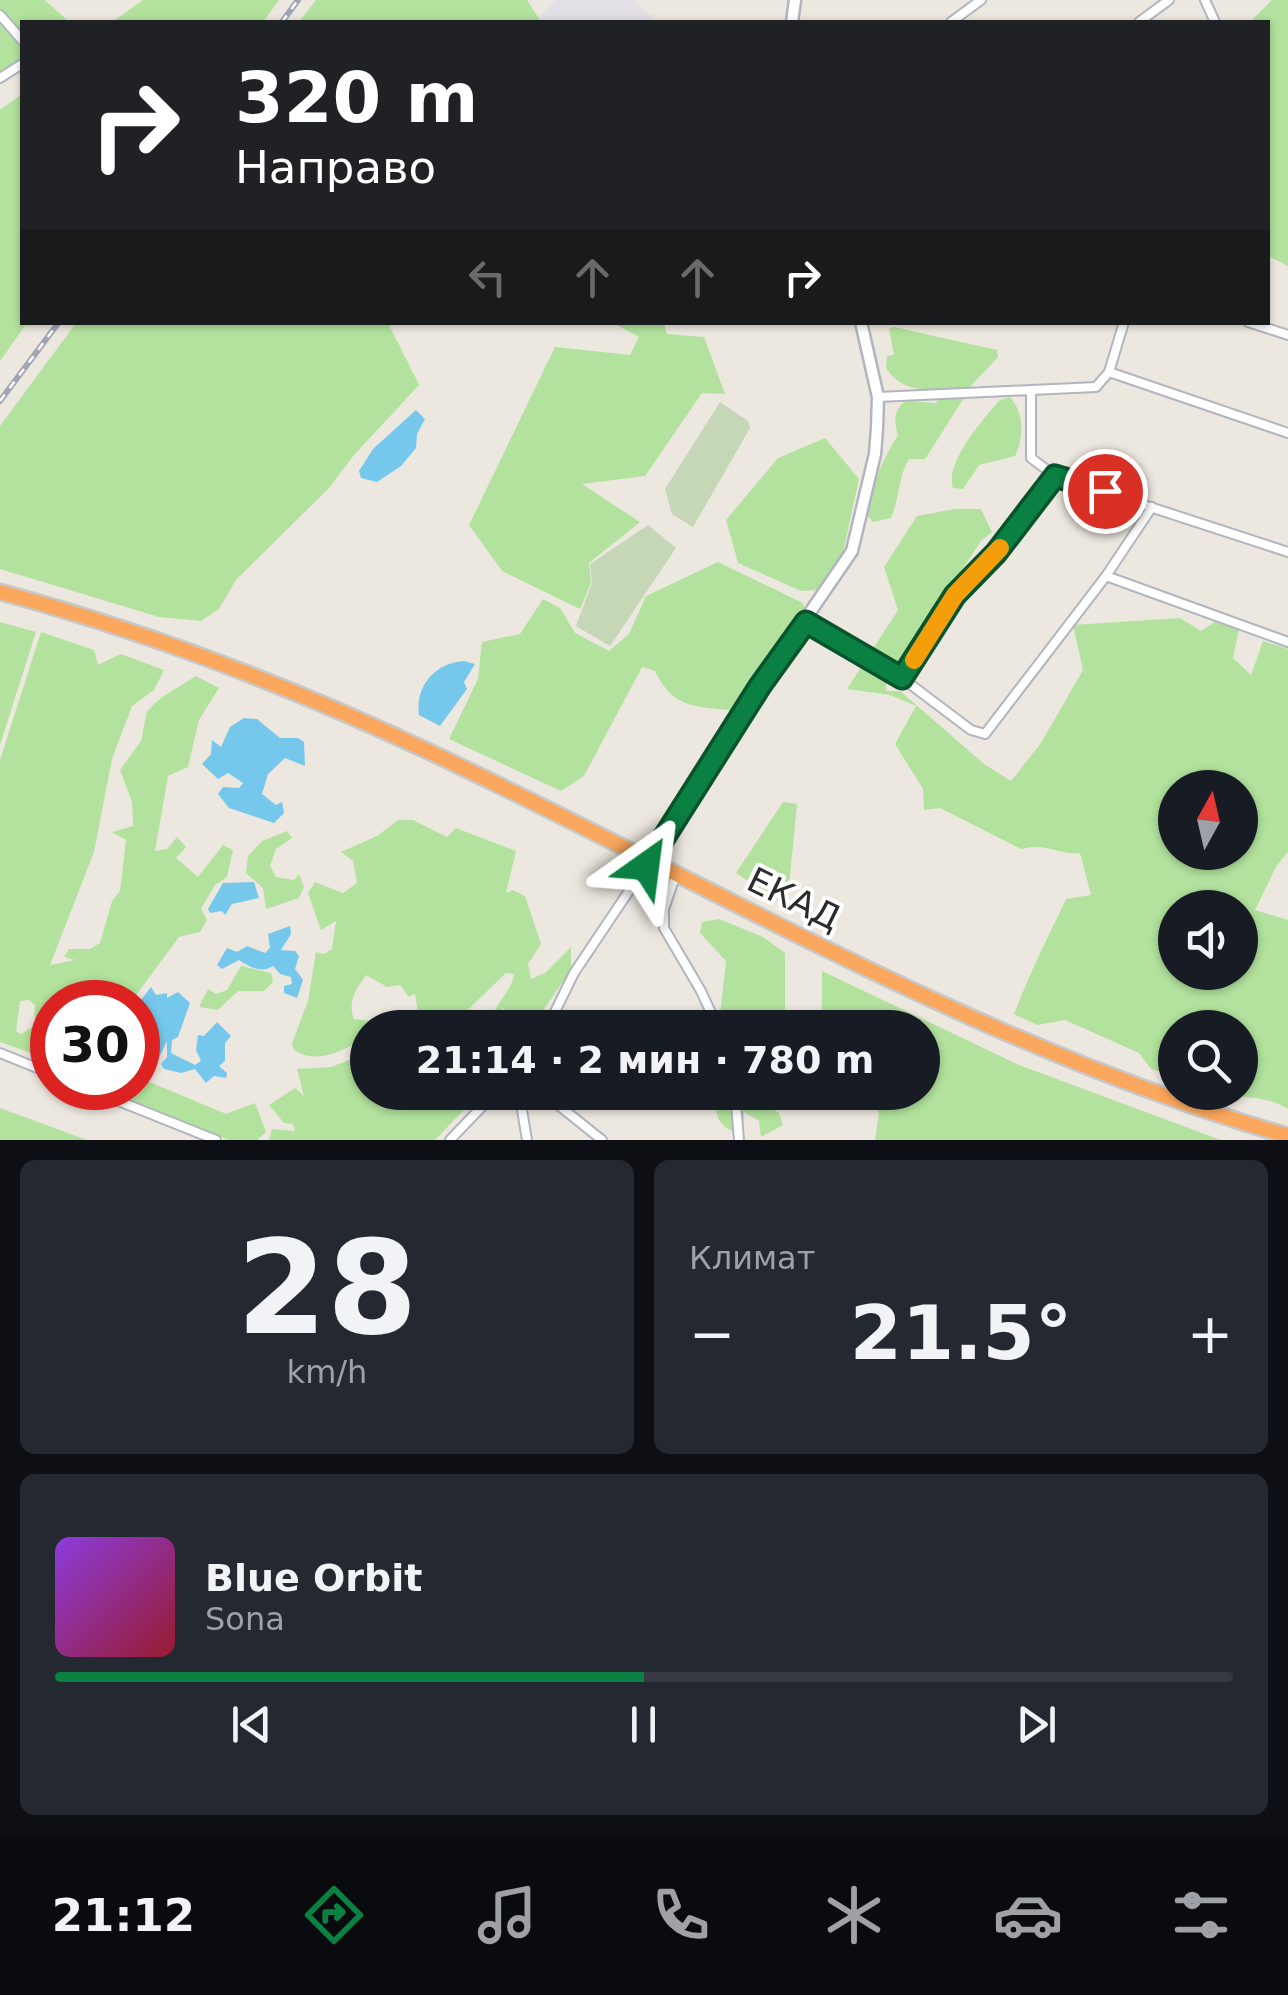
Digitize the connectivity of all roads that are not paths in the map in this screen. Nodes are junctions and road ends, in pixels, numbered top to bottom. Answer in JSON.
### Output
{"nodes":[{"id":1,"x":982,"y":0,"type":"edge"},
{"id":2,"x":1170,"y":0,"type":"edge"},
{"id":3,"x":0,"y":15,"type":"edge"},
{"id":4,"x":954,"y":20,"type":"edge"},
{"id":5,"x":1142,"y":20,"type":"edge"},
{"id":6,"x":20,"y":38,"type":"edge"},
{"id":7,"x":861,"y":325,"type":"edge"},
{"id":8,"x":1123,"y":325,"type":"edge"},
{"id":9,"x":1257,"y":325,"type":"edge"},
{"id":10,"x":1288,"y":335,"type":"edge"},
{"id":11,"x":1109,"y":372,"type":"junction"},
{"id":12,"x":1032,"y":392,"type":"junction"},
{"id":13,"x":878,"y":397,"type":"junction"},
{"id":14,"x":1288,"y":434,"type":"edge"},
{"id":15,"x":1055,"y":476,"type":"junction"},
{"id":16,"x":1152,"y":507,"type":"junction"},
{"id":17,"x":1288,"y":552,"type":"edge"},
{"id":18,"x":1106,"y":576,"type":"junction"},
{"id":19,"x":0,"y":592,"type":"edge"},
{"id":20,"x":806,"y":622,"type":"junction"},
{"id":21,"x":1288,"y":642,"type":"edge"},
{"id":22,"x":902,"y":678,"type":"junction"},
{"id":23,"x":650,"y":860,"type":"junction"},
{"id":24,"x":676,"y":874,"type":"junction"},
{"id":25,"x":555,"y":1010,"type":"edge"},
{"id":26,"x":710,"y":1010,"type":"edge"},
{"id":27,"x":0,"y":1053,"type":"edge"},
{"id":28,"x":30,"y":1065,"type":"edge"},
{"id":29,"x":141,"y":1110,"type":"edge"},
{"id":30,"x":479,"y":1110,"type":"edge"},
{"id":31,"x":523,"y":1110,"type":"edge"},
{"id":32,"x":564,"y":1110,"type":"edge"},
{"id":33,"x":736,"y":1110,"type":"edge"},
{"id":34,"x":1288,"y":1136,"type":"edge"},
{"id":35,"x":216,"y":1140,"type":"edge"},
{"id":36,"x":450,"y":1140,"type":"edge"},
{"id":37,"x":527,"y":1140,"type":"edge"},
{"id":38,"x":602,"y":1140,"type":"edge"},
{"id":39,"x":739,"y":1140,"type":"edge"}],
"edges":[{"from":1,"to":4,"type":"street"},
{"from":2,"to":5,"type":"street"},
{"from":3,"to":6,"type":"street"},
{"from":7,"to":13,"type":"street"},
{"from":8,"to":11,"type":"street"},
{"from":9,"to":10,"type":"street"},
{"from":11,"to":12,"type":"street"},
{"from":11,"to":14,"type":"street"},
{"from":12,"to":13,"type":"street"},
{"from":12,"to":15,"type":"street"},
{"from":13,"to":20,"type":"street"},
{"from":15,"to":16,"type":"street"},
{"from":15,"to":22,"type":"street"},
{"from":16,"to":17,"type":"street"},
{"from":16,"to":18,"type":"street"},
{"from":18,"to":21,"type":"street"},
{"from":18,"to":22,"type":"street"},
{"from":19,"to":23,"type":"highway","name":"ЕКАД"},
{"from":20,"to":22,"type":"street"},
{"from":20,"to":23,"type":"street"},
{"from":23,"to":24,"type":"highway","name":"ЕКАД"},
{"from":23,"to":25,"type":"street"},
{"from":24,"to":26,"type":"street"},
{"from":24,"to":34,"type":"highway","name":"ЕКАД"},
{"from":27,"to":28,"type":"street"},
{"from":29,"to":35,"type":"street"},
{"from":30,"to":36,"type":"street"},
{"from":31,"to":37,"type":"street"},
{"from":32,"to":38,"type":"street"},
{"from":33,"to":39,"type":"street"}]}
